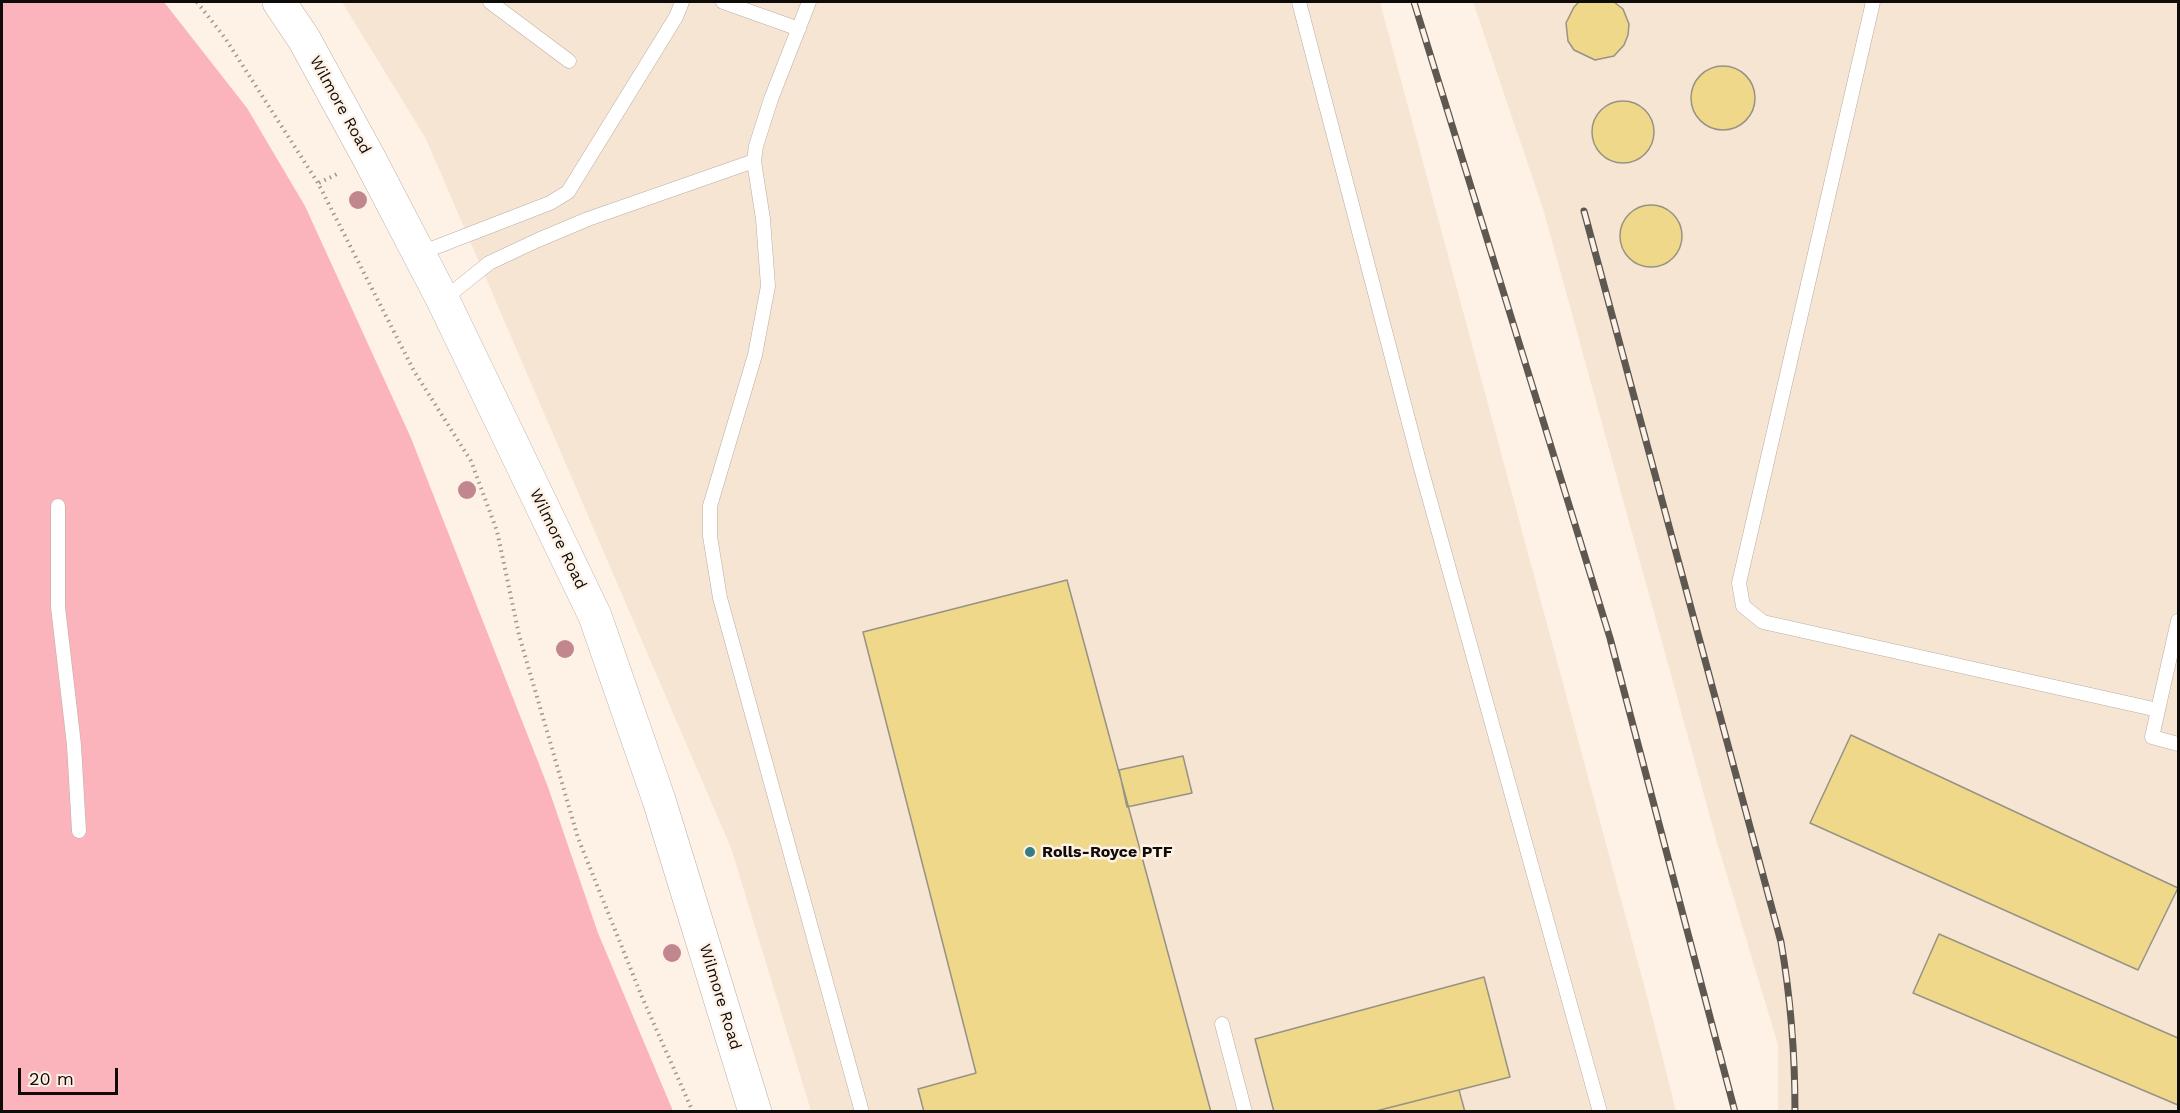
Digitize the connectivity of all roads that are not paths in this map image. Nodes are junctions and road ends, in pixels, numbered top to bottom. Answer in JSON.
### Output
{"nodes":[{"id":1,"x":279,"y":2,"type":"edge"},
{"id":2,"x":490,"y":2,"type":"edge"},
{"id":3,"x":682,"y":2,"type":"edge"},
{"id":4,"x":723,"y":2,"type":"edge"},
{"id":5,"x":809,"y":2,"type":"edge"},
{"id":6,"x":1299,"y":2,"type":"edge"},
{"id":7,"x":1872,"y":2,"type":"edge"},
{"id":8,"x":800,"y":29,"type":"junction"},
{"id":9,"x":569,"y":62,"type":"dead end"},
{"id":10,"x":754,"y":161,"type":"junction"},
{"id":11,"x":418,"y":254,"type":"junction"},
{"id":12,"x":443,"y":300,"type":"junction"},
{"id":13,"x":58,"y":506,"type":"dead end"},
{"id":14,"x":2178,"y":621,"type":"edge"},
{"id":15,"x":2158,"y":710,"type":"junction"},
{"id":16,"x":2178,"y":744,"type":"edge"},
{"id":17,"x":79,"y":831,"type":"dead end"},
{"id":18,"x":1221,"y":1024,"type":"dead end"},
{"id":19,"x":755,"y":1112,"type":"edge"},
{"id":20,"x":862,"y":1112,"type":"edge"},
{"id":21,"x":1245,"y":1112,"type":"edge"},
{"id":22,"x":1600,"y":1112,"type":"edge"}],
"edges":[{"from":1,"to":11,"type":"street","name":"Wilmore Road"},
{"from":2,"to":9,"type":"lane"},
{"from":3,"to":11,"type":"lane"},
{"from":4,"to":8,"type":"lane"},
{"from":5,"to":8,"type":"lane"},
{"from":6,"to":22,"type":"lane"},
{"from":7,"to":15,"type":"lane"},
{"from":8,"to":10,"type":"lane"},
{"from":10,"to":12,"type":"lane"},
{"from":10,"to":20,"type":"lane"},
{"from":11,"to":12,"type":"street","name":"Wilmore Road"},
{"from":12,"to":19,"type":"street","name":"Wilmore Road"},
{"from":13,"to":17,"type":"lane"},
{"from":14,"to":15,"type":"lane"},
{"from":15,"to":16,"type":"lane"},
{"from":18,"to":21,"type":"lane"}]}
